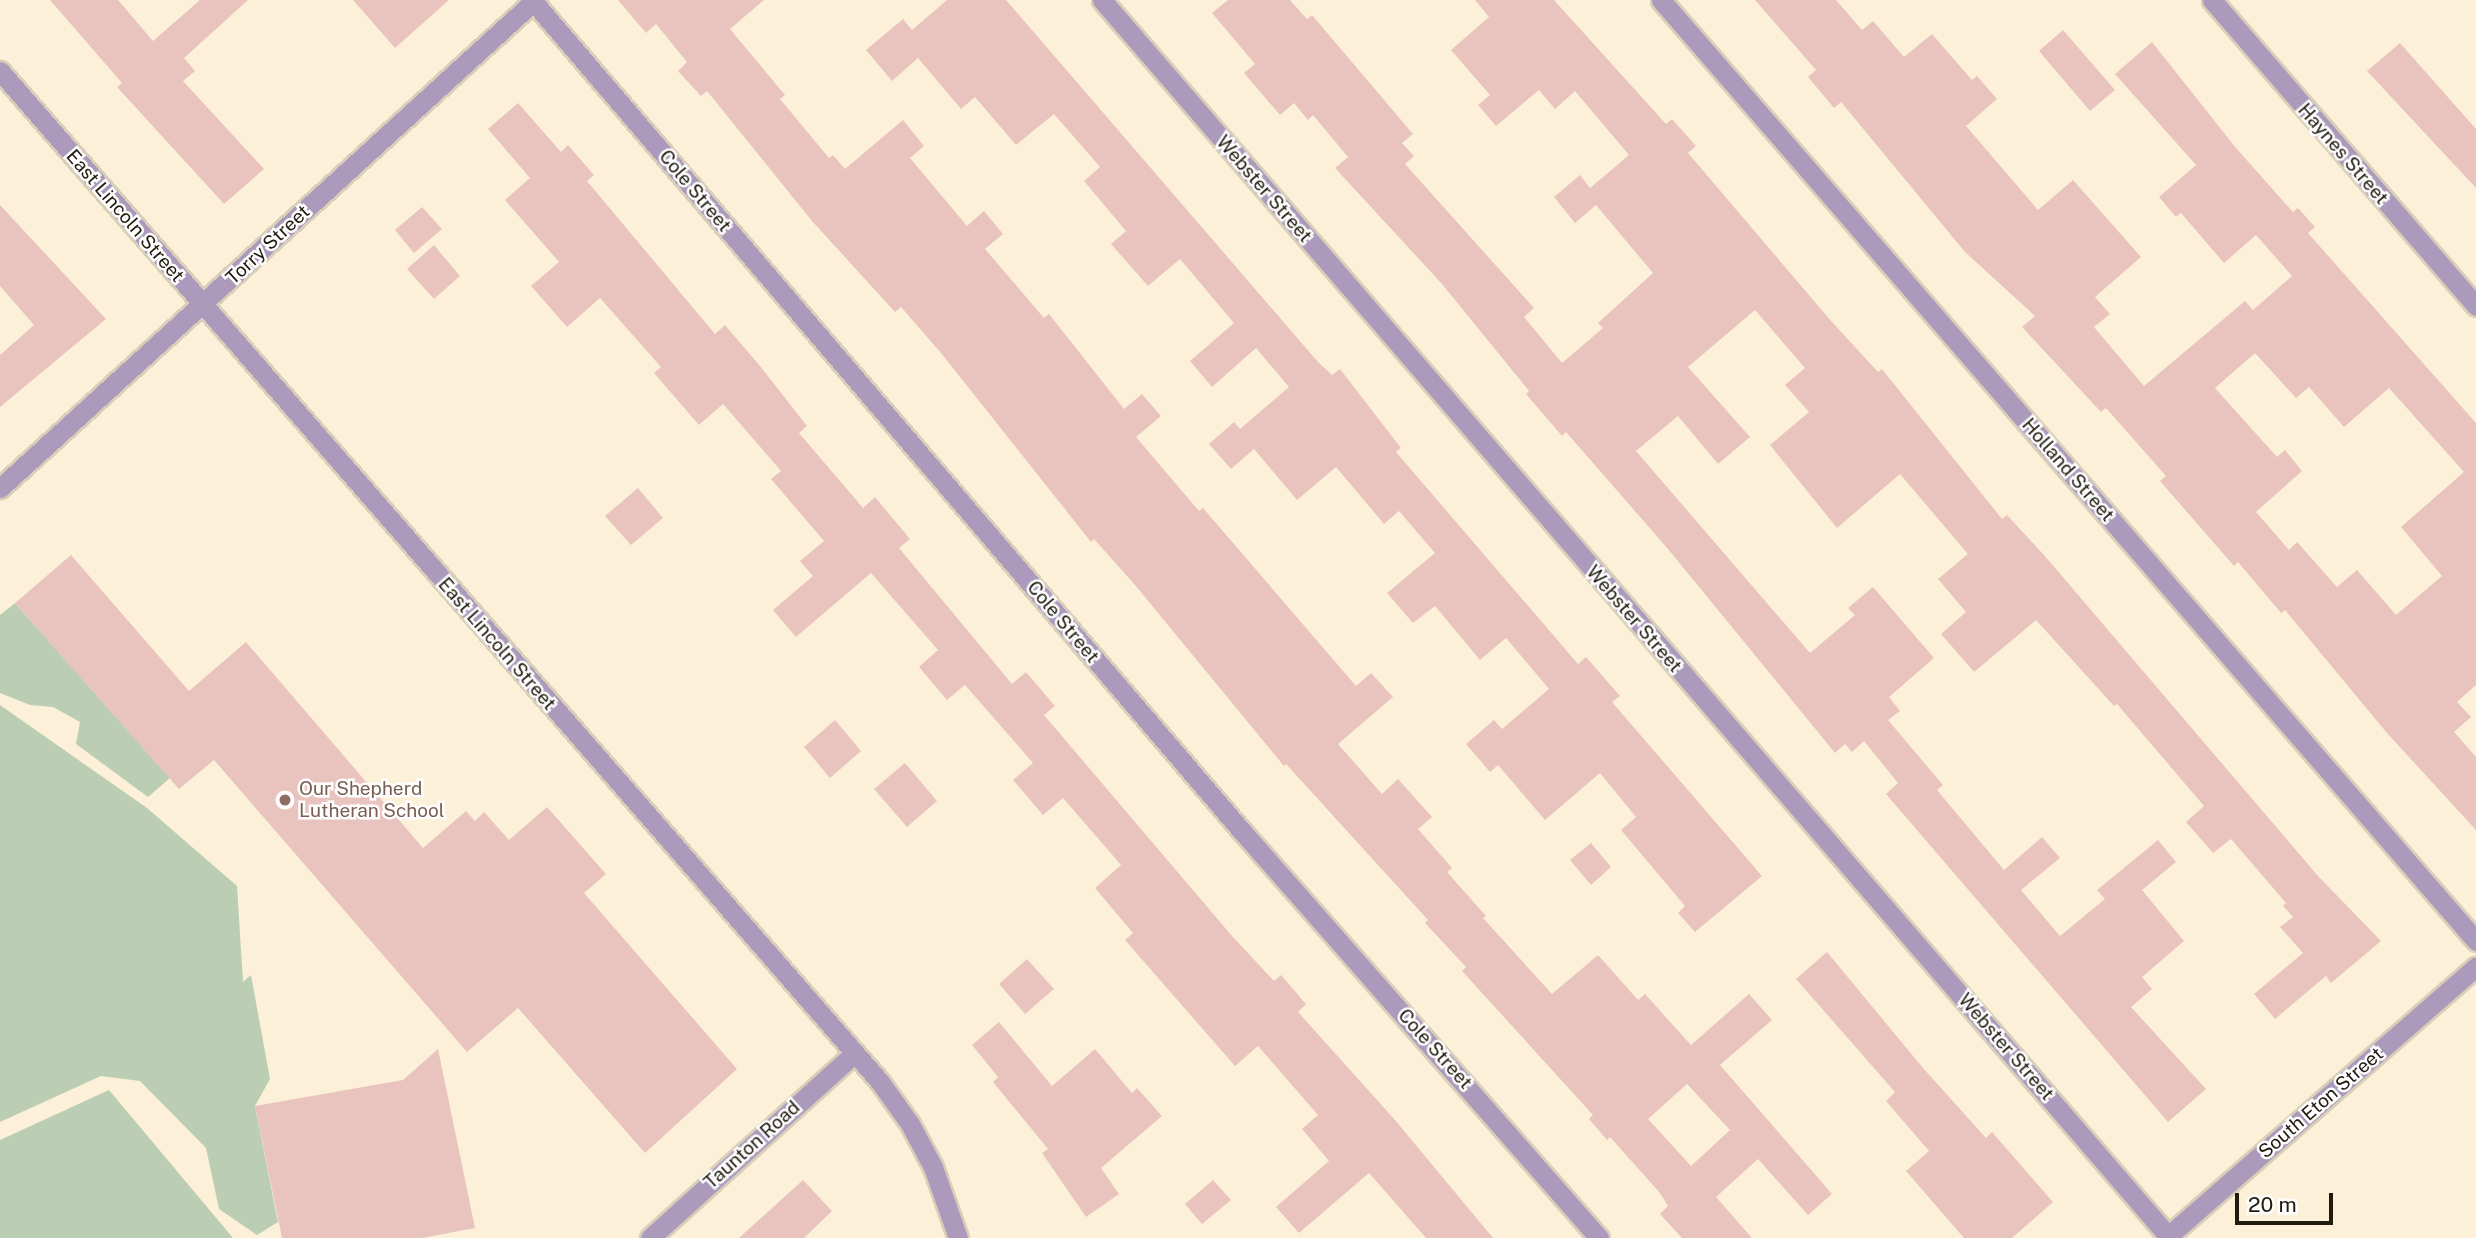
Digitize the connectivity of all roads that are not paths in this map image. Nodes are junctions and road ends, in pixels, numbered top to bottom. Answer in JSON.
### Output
{"nodes":[{"id":1,"x":533,"y":0,"type":"edge"},
{"id":2,"x":1102,"y":0,"type":"edge"},
{"id":3,"x":1661,"y":0,"type":"edge"},
{"id":4,"x":2212,"y":0,"type":"edge"},
{"id":5,"x":0,"y":71,"type":"edge"},
{"id":6,"x":202,"y":305,"type":"junction"},
{"id":7,"x":2476,"y":306,"type":"edge"},
{"id":8,"x":0,"y":488,"type":"edge"},
{"id":9,"x":2476,"y":941,"type":"edge"},
{"id":10,"x":2476,"y":967,"type":"edge"},
{"id":11,"x":855,"y":1053,"type":"junction"},
{"id":12,"x":2167,"y":1237,"type":"edge"},
{"id":13,"x":650,"y":1238,"type":"edge"},
{"id":14,"x":958,"y":1238,"type":"edge"},
{"id":15,"x":1599,"y":1238,"type":"edge"}],
"edges":[{"from":1,"to":6,"type":"street","name":"Torry Street"},
{"from":1,"to":15,"type":"street","name":"Cole Street"},
{"from":2,"to":12,"type":"street","name":"Webster Street"},
{"from":3,"to":9,"type":"street","name":"Holland Street"},
{"from":4,"to":7,"type":"street","name":"Haynes Street"},
{"from":5,"to":6,"type":"street","name":"East Lincoln Street"},
{"from":6,"to":8,"type":"street","name":"Torry Street"},
{"from":6,"to":11,"type":"street","name":"East Lincoln Street"},
{"from":10,"to":12,"type":"street","name":"South Eton Street"},
{"from":11,"to":13,"type":"street","name":"Taunton Road"},
{"from":11,"to":14,"type":"street","name":"East Lincoln Street"}]}
